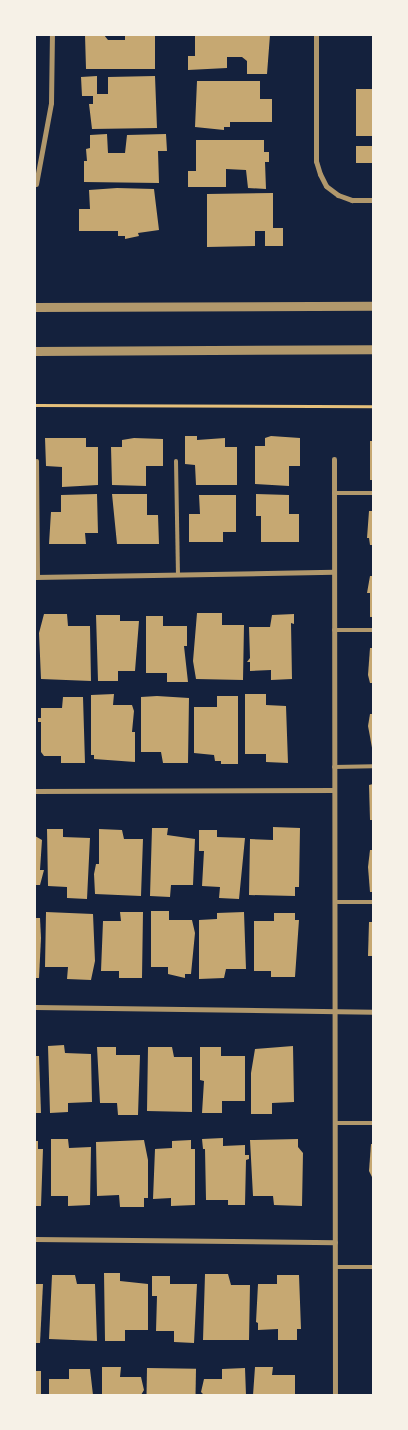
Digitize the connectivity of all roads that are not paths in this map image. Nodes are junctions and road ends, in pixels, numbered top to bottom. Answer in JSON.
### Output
{"nodes":[{"id":1,"x":52,"y":35,"type":"edge"},
{"id":2,"x":316,"y":35,"type":"edge"},
{"id":3,"x":36,"y":184,"type":"edge"},
{"id":4,"x":373,"y":200,"type":"edge"},
{"id":5,"x":373,"y":306,"type":"edge"},
{"id":6,"x":35,"y":307,"type":"edge"},
{"id":7,"x":373,"y":349,"type":"edge"},
{"id":8,"x":35,"y":351,"type":"edge"},
{"id":9,"x":334,"y":459,"type":"dead end"},
{"id":10,"x":37,"y":461,"type":"dead end"},
{"id":11,"x":176,"y":461,"type":"dead end"},
{"id":12,"x":334,"y":493,"type":"junction"},
{"id":13,"x":373,"y":493,"type":"edge"},
{"id":14,"x":334,"y":572,"type":"junction"},
{"id":15,"x":178,"y":574,"type":"junction"},
{"id":16,"x":36,"y":577,"type":"edge"},
{"id":17,"x":334,"y":630,"type":"junction"},
{"id":18,"x":373,"y":630,"type":"edge"},
{"id":19,"x":334,"y":766,"type":"junction"},
{"id":20,"x":373,"y":766,"type":"edge"},
{"id":21,"x":334,"y":790,"type":"junction"},
{"id":22,"x":35,"y":791,"type":"edge"},
{"id":23,"x":334,"y":902,"type":"junction"},
{"id":24,"x":373,"y":902,"type":"edge"},
{"id":25,"x":35,"y":1007,"type":"edge"},
{"id":26,"x":335,"y":1012,"type":"junction"},
{"id":27,"x":373,"y":1012,"type":"edge"},
{"id":28,"x":335,"y":1123,"type":"junction"},
{"id":29,"x":373,"y":1123,"type":"edge"},
{"id":30,"x":35,"y":1240,"type":"edge"},
{"id":31,"x":335,"y":1242,"type":"junction"},
{"id":32,"x":335,"y":1267,"type":"junction"},
{"id":33,"x":373,"y":1267,"type":"edge"},
{"id":34,"x":335,"y":1395,"type":"edge"}],
"edges":[{"from":1,"to":3,"type":"street"},
{"from":2,"to":4,"type":"street"},
{"from":5,"to":6,"type":"street"},
{"from":7,"to":8,"type":"street"},
{"from":9,"to":12,"type":"street"},
{"from":10,"to":16,"type":"lane"},
{"from":11,"to":15,"type":"lane"},
{"from":12,"to":13,"type":"lane"},
{"from":12,"to":14,"type":"street"},
{"from":14,"to":15,"type":"street"},
{"from":14,"to":17,"type":"street"},
{"from":15,"to":16,"type":"street"},
{"from":17,"to":18,"type":"lane"},
{"from":17,"to":19,"type":"street"},
{"from":19,"to":20,"type":"lane"},
{"from":19,"to":21,"type":"street"},
{"from":21,"to":22,"type":"street"},
{"from":21,"to":23,"type":"street"},
{"from":23,"to":24,"type":"lane"},
{"from":23,"to":26,"type":"street"},
{"from":25,"to":26,"type":"street"},
{"from":26,"to":27,"type":"street"},
{"from":26,"to":28,"type":"street"},
{"from":28,"to":29,"type":"lane"},
{"from":28,"to":31,"type":"street"},
{"from":30,"to":31,"type":"street"},
{"from":31,"to":32,"type":"street"},
{"from":32,"to":33,"type":"lane"},
{"from":32,"to":34,"type":"street"}]}
